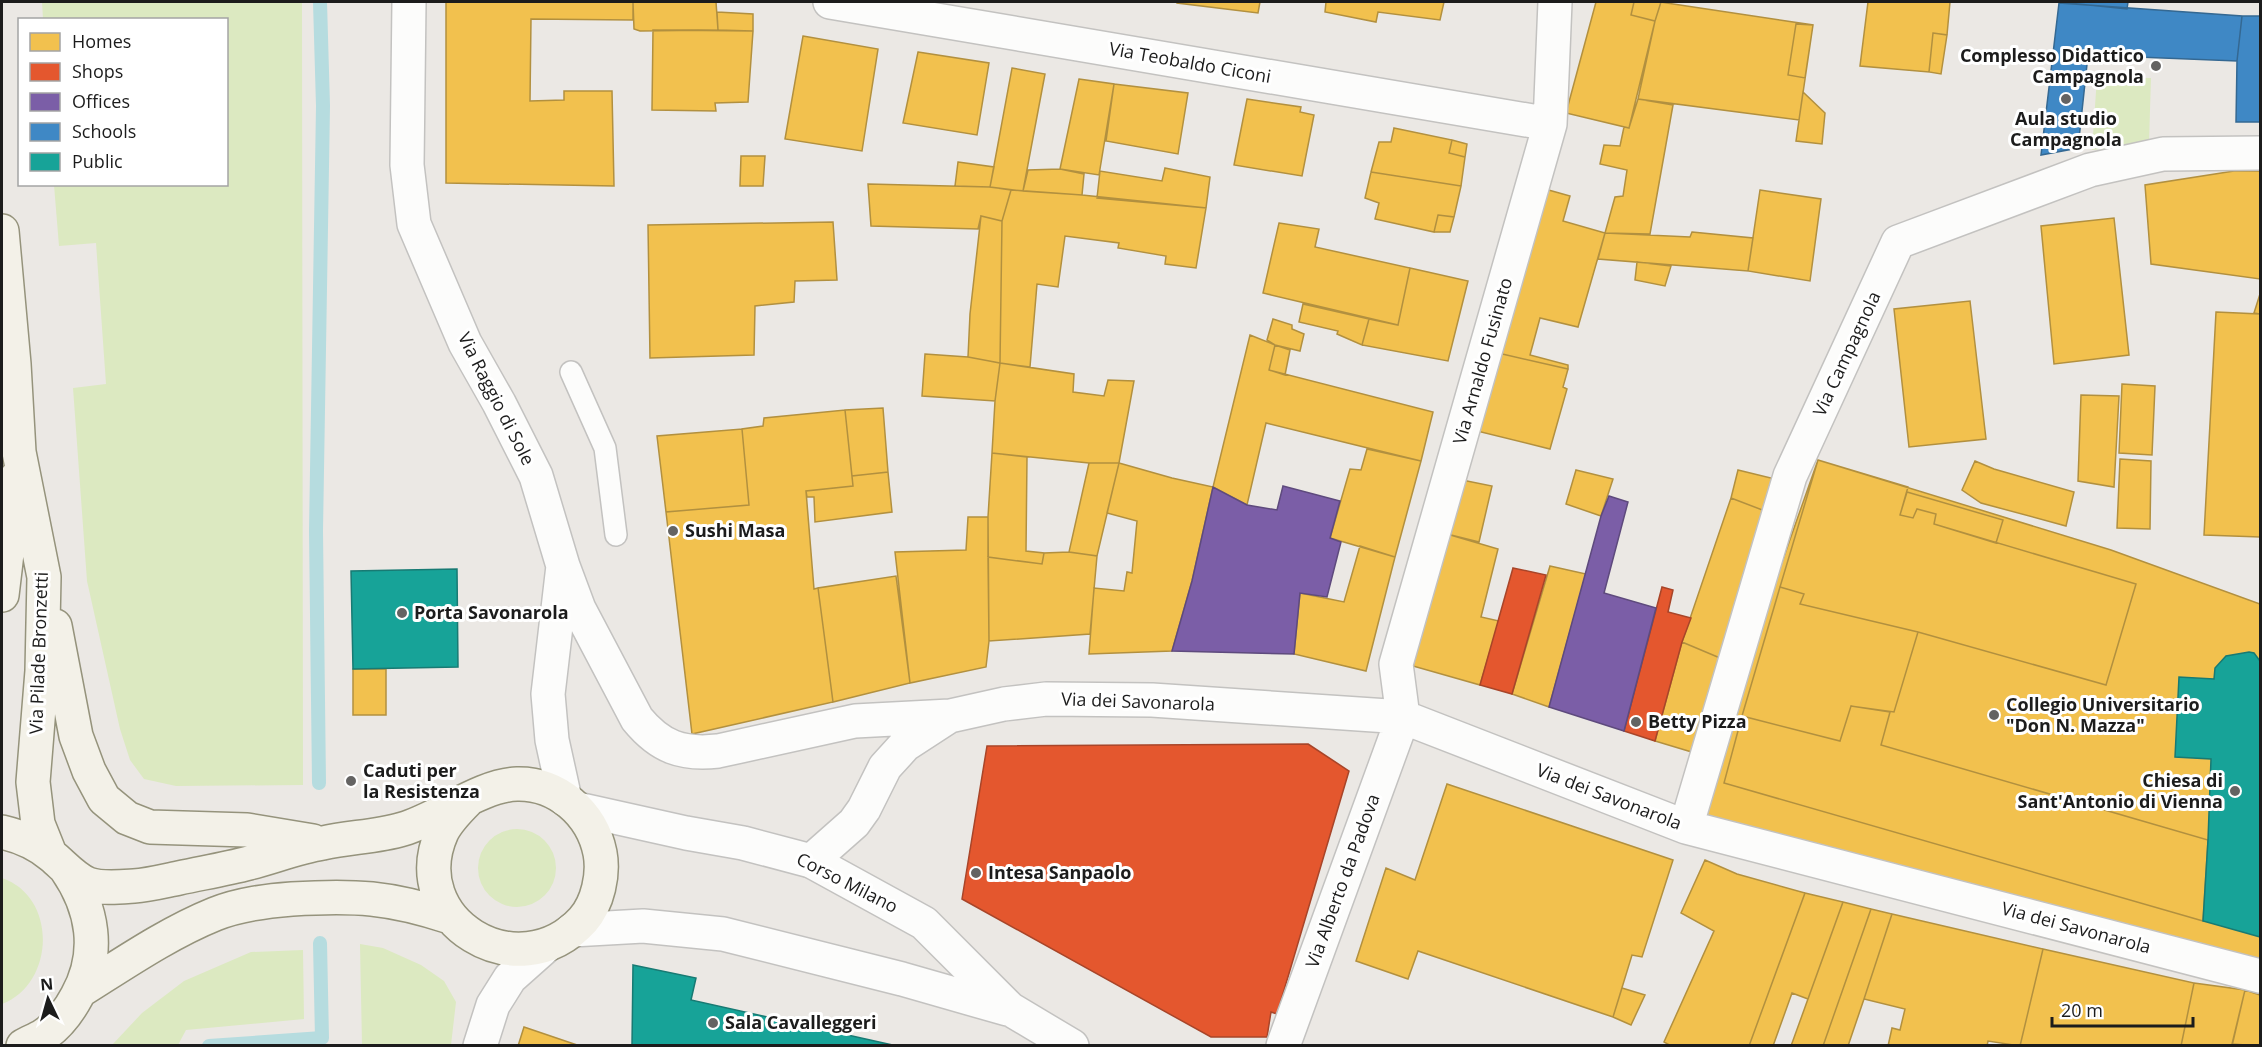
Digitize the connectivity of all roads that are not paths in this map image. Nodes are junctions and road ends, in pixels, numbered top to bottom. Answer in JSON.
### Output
{"nodes":[{"id":1,"x":409,"y":2,"type":"edge"},
{"id":2,"x":830,"y":2,"type":"edge"},
{"id":3,"x":1555,"y":2,"type":"edge"},
{"id":4,"x":1550,"y":124,"type":"junction"},
{"id":5,"x":2260,"y":153,"type":"edge"},
{"id":6,"x":2,"y":231,"type":"edge"},
{"id":7,"x":571,"y":372,"type":"dead end"},
{"id":8,"x":19,"y":452,"type":"junction"},
{"id":9,"x":616,"y":535,"type":"dead end"},
{"id":10,"x":563,"y":566,"type":"junction"},
{"id":11,"x":44,"y":577,"type":"junction"},
{"id":12,"x":2,"y":595,"type":"edge"},
{"id":13,"x":950,"y":716,"type":"junction"},
{"id":14,"x":1403,"y":717,"type":"junction"},
{"id":15,"x":467,"y":801,"type":"junction"},
{"id":16,"x":572,"y":804,"type":"junction"},
{"id":17,"x":1686,"y":826,"type":"junction"},
{"id":18,"x":2,"y":832,"type":"edge"},
{"id":19,"x":323,"y":842,"type":"junction"},
{"id":20,"x":57,"y":860,"type":"junction"},
{"id":21,"x":811,"y":861,"type":"junction"},
{"id":22,"x":450,"y":917,"type":"junction"},
{"id":23,"x":559,"y":938,"type":"junction"},
{"id":24,"x":2260,"y":976,"type":"edge"},
{"id":25,"x":80,"y":991,"type":"junction"},
{"id":26,"x":1010,"y":1009,"type":"junction"},
{"id":27,"x":36,"y":1042,"type":"edge"},
{"id":28,"x":480,"y":1046,"type":"edge"},
{"id":29,"x":1072,"y":1046,"type":"edge"},
{"id":30,"x":1283,"y":1046,"type":"edge"}],
"edges":[{"from":1,"to":10,"type":"street","name":"Via Raggio di Sole"},
{"from":2,"to":4,"type":"street","name":"Via Teobaldo Ciconi"},
{"from":3,"to":4,"type":"street","name":"Via Arnaldo Fusinato"},
{"from":4,"to":14,"type":"street","name":"Via Arnaldo Fusinato"},
{"from":5,"to":17,"type":"street","name":"Via Campagnola"},
{"from":6,"to":8,"type":"main road","name":"Via Pilade Bronzetti"},
{"from":7,"to":9,"type":"lane"},
{"from":8,"to":11,"type":"main road","name":"Via Pilade Bronzetti"},
{"from":8,"to":12,"type":"main road","name":"Via Pilade Bronzetti"},
{"from":10,"to":13,"type":"street","name":"Via dei Savonarola"},
{"from":10,"to":16,"type":"street","name":"Via Raggio di Sole"},
{"from":11,"to":19,"type":"main road"},
{"from":11,"to":20,"type":"main road","name":"Via Pilade Bronzetti"},
{"from":13,"to":14,"type":"street","name":"Via dei Savonarola"},
{"from":13,"to":21,"type":"street","name":"Via dei Savonarola"},
{"from":14,"to":17,"type":"street","name":"Via dei Savonarola"},
{"from":14,"to":30,"type":"street","name":"Via Alberto da Padova"},
{"from":15,"to":16,"type":"main road"},
{"from":15,"to":19,"type":"main road"},
{"from":15,"to":22,"type":"main road"},
{"from":16,"to":21,"type":"street","name":"Corso Milano"},
{"from":16,"to":23,"type":"main road"},
{"from":17,"to":24,"type":"street","name":"Via dei Savonarola"},
{"from":18,"to":20,"type":"main road"},
{"from":19,"to":20,"type":"main road"},
{"from":20,"to":25,"type":"main road","name":"Via Pilade Bronzetti"},
{"from":21,"to":26,"type":"street","name":"Corso Milano"},
{"from":22,"to":23,"type":"main road"},
{"from":22,"to":25,"type":"main road"},
{"from":23,"to":26,"type":"street","name":"Corso Milano"},
{"from":23,"to":28,"type":"street"},
{"from":25,"to":27,"type":"main road"},
{"from":26,"to":29,"type":"street","name":"Corso Milano"}]}
